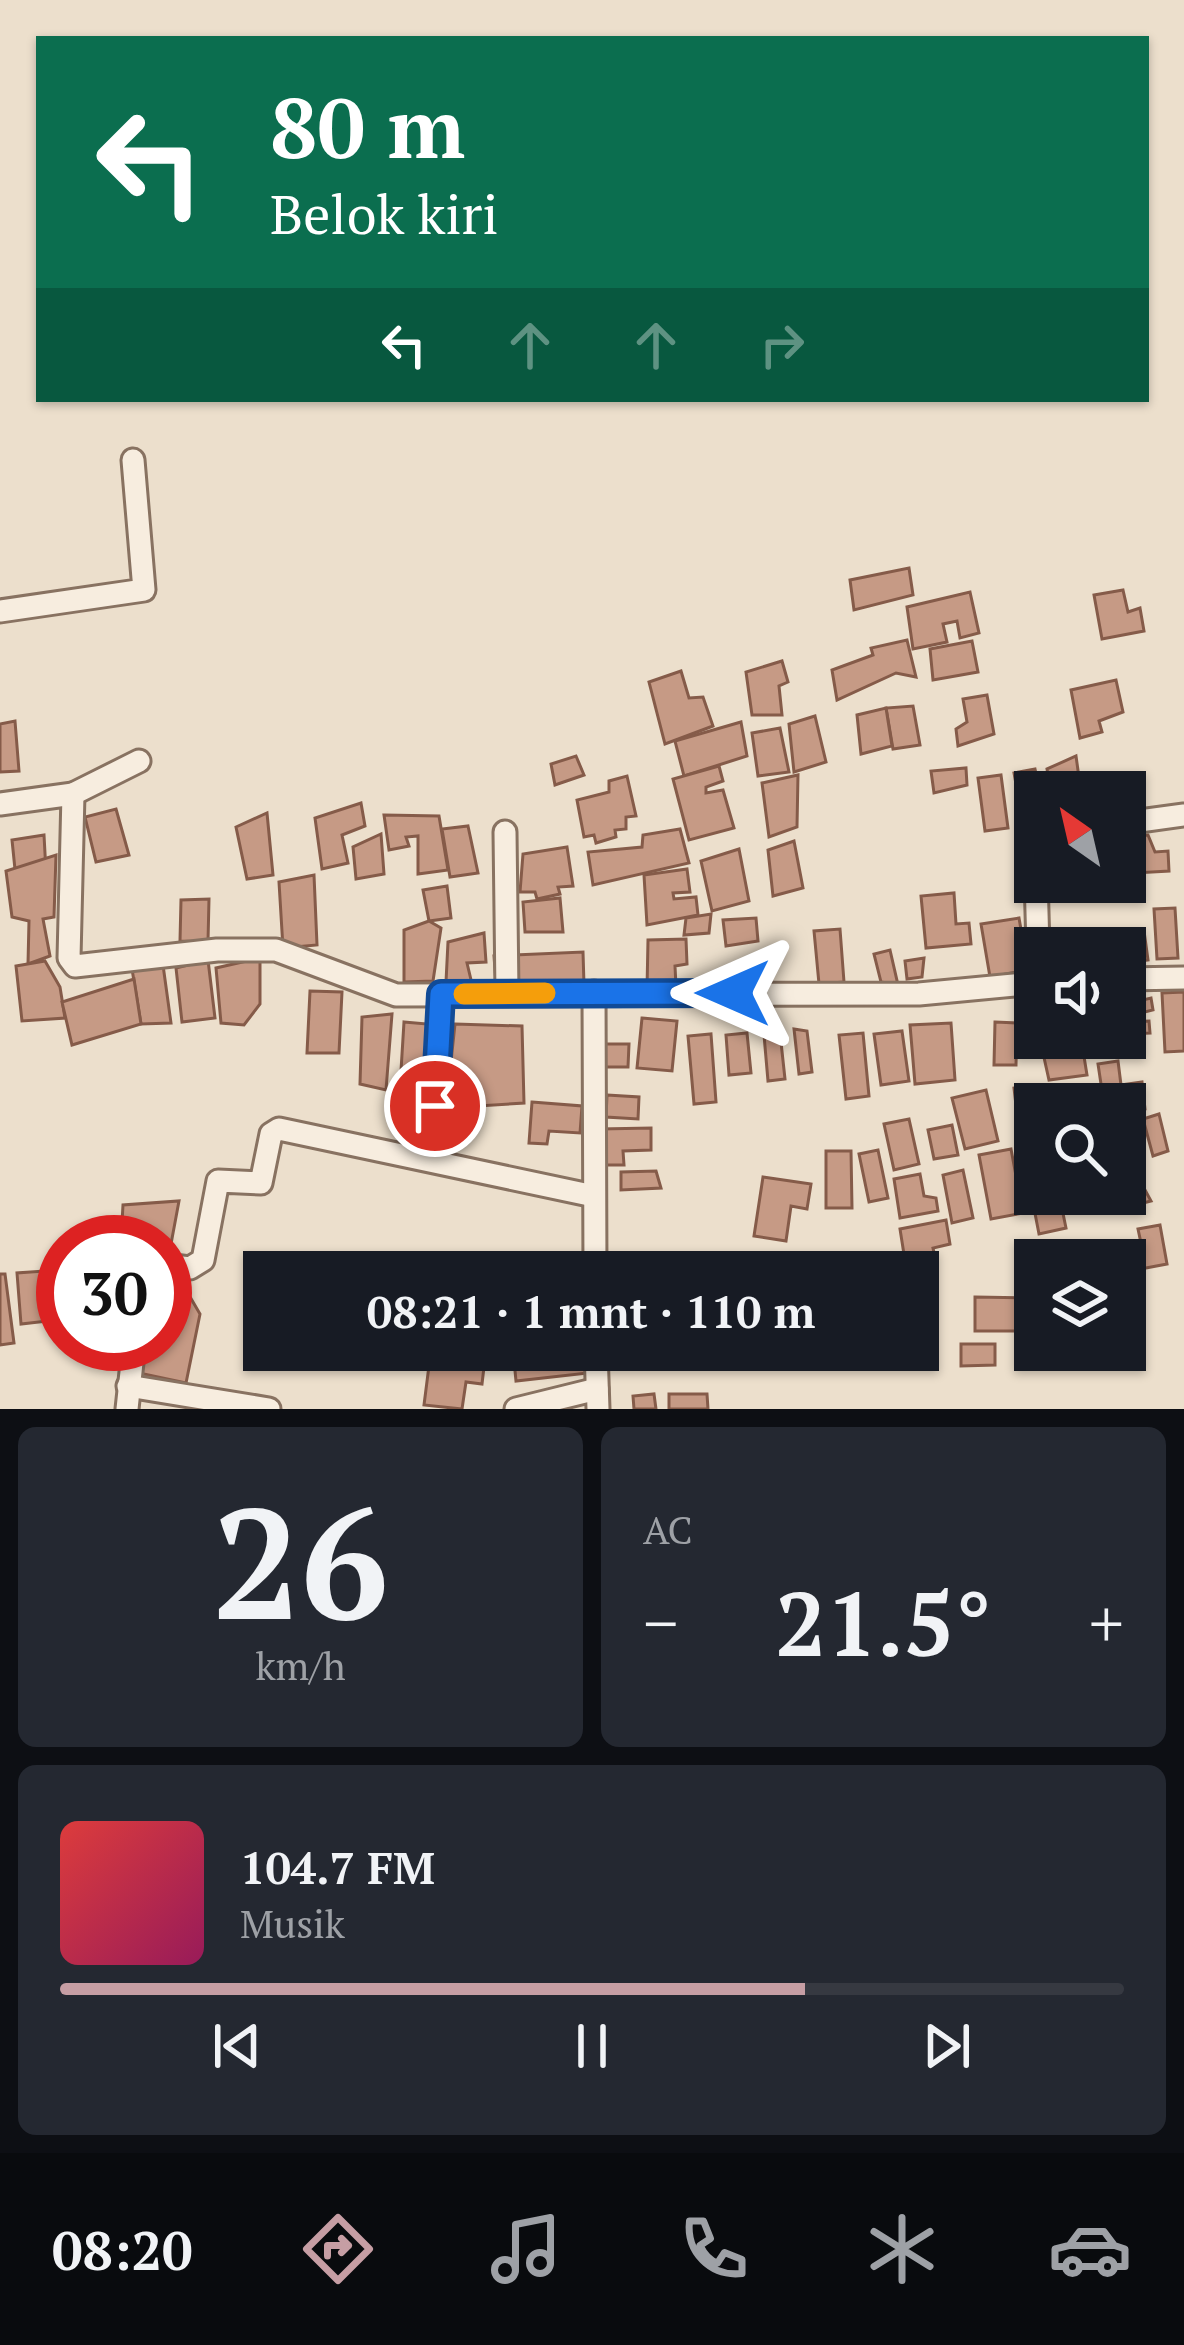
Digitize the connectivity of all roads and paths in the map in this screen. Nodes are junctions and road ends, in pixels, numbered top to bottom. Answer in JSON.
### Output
{"nodes":[{"id":1,"x":133,"y":460,"type":"dead end"},
{"id":2,"x":0,"y":611,"type":"edge"},
{"id":3,"x":139,"y":761,"type":"dead end"},
{"id":4,"x":73,"y":794,"type":"junction"},
{"id":5,"x":0,"y":804,"type":"edge"},
{"id":6,"x":1184,"y":815,"type":"edge"},
{"id":7,"x":1146,"y":820,"type":"edge"},
{"id":8,"x":506,"y":832,"type":"dead end"},
{"id":9,"x":1184,"y":978,"type":"edge"},
{"id":10,"x":1146,"y":979,"type":"edge"},
{"id":11,"x":1014,"y":985,"type":"edge"},
{"id":12,"x":594,"y":992,"type":"junction"},
{"id":13,"x":441,"y":994,"type":"junction"},
{"id":14,"x":507,"y":994,"type":"junction"},
{"id":15,"x":435,"y":1106,"type":"dead end"},
{"id":16,"x":594,"y":1196,"type":"junction"},
{"id":17,"x":595,"y":1251,"type":"edge"},
{"id":18,"x":192,"y":1267,"type":"edge"},
{"id":19,"x":130,"y":1371,"type":"edge"},
{"id":20,"x":128,"y":1386,"type":"junction"},
{"id":21,"x":597,"y":1399,"type":"edge"},
{"id":22,"x":127,"y":1409,"type":"edge"},
{"id":23,"x":269,"y":1409,"type":"edge"},
{"id":24,"x":516,"y":1409,"type":"edge"}],
"edges":[{"from":1,"to":2,"type":"street"},
{"from":3,"to":4,"type":"street"},
{"from":4,"to":5,"type":"street"},
{"from":4,"to":13,"type":"street"},
{"from":6,"to":7,"type":"street"},
{"from":8,"to":14,"type":"street"},
{"from":9,"to":10,"type":"street"},
{"from":11,"to":12,"type":"street"},
{"from":12,"to":14,"type":"street"},
{"from":12,"to":16,"type":"street"},
{"from":13,"to":14,"type":"street"},
{"from":13,"to":15,"type":"street"},
{"from":16,"to":17,"type":"street"},
{"from":16,"to":18,"type":"street"},
{"from":19,"to":20,"type":"street"},
{"from":20,"to":22,"type":"street"},
{"from":20,"to":23,"type":"street"},
{"from":21,"to":24,"type":"street"}]}
